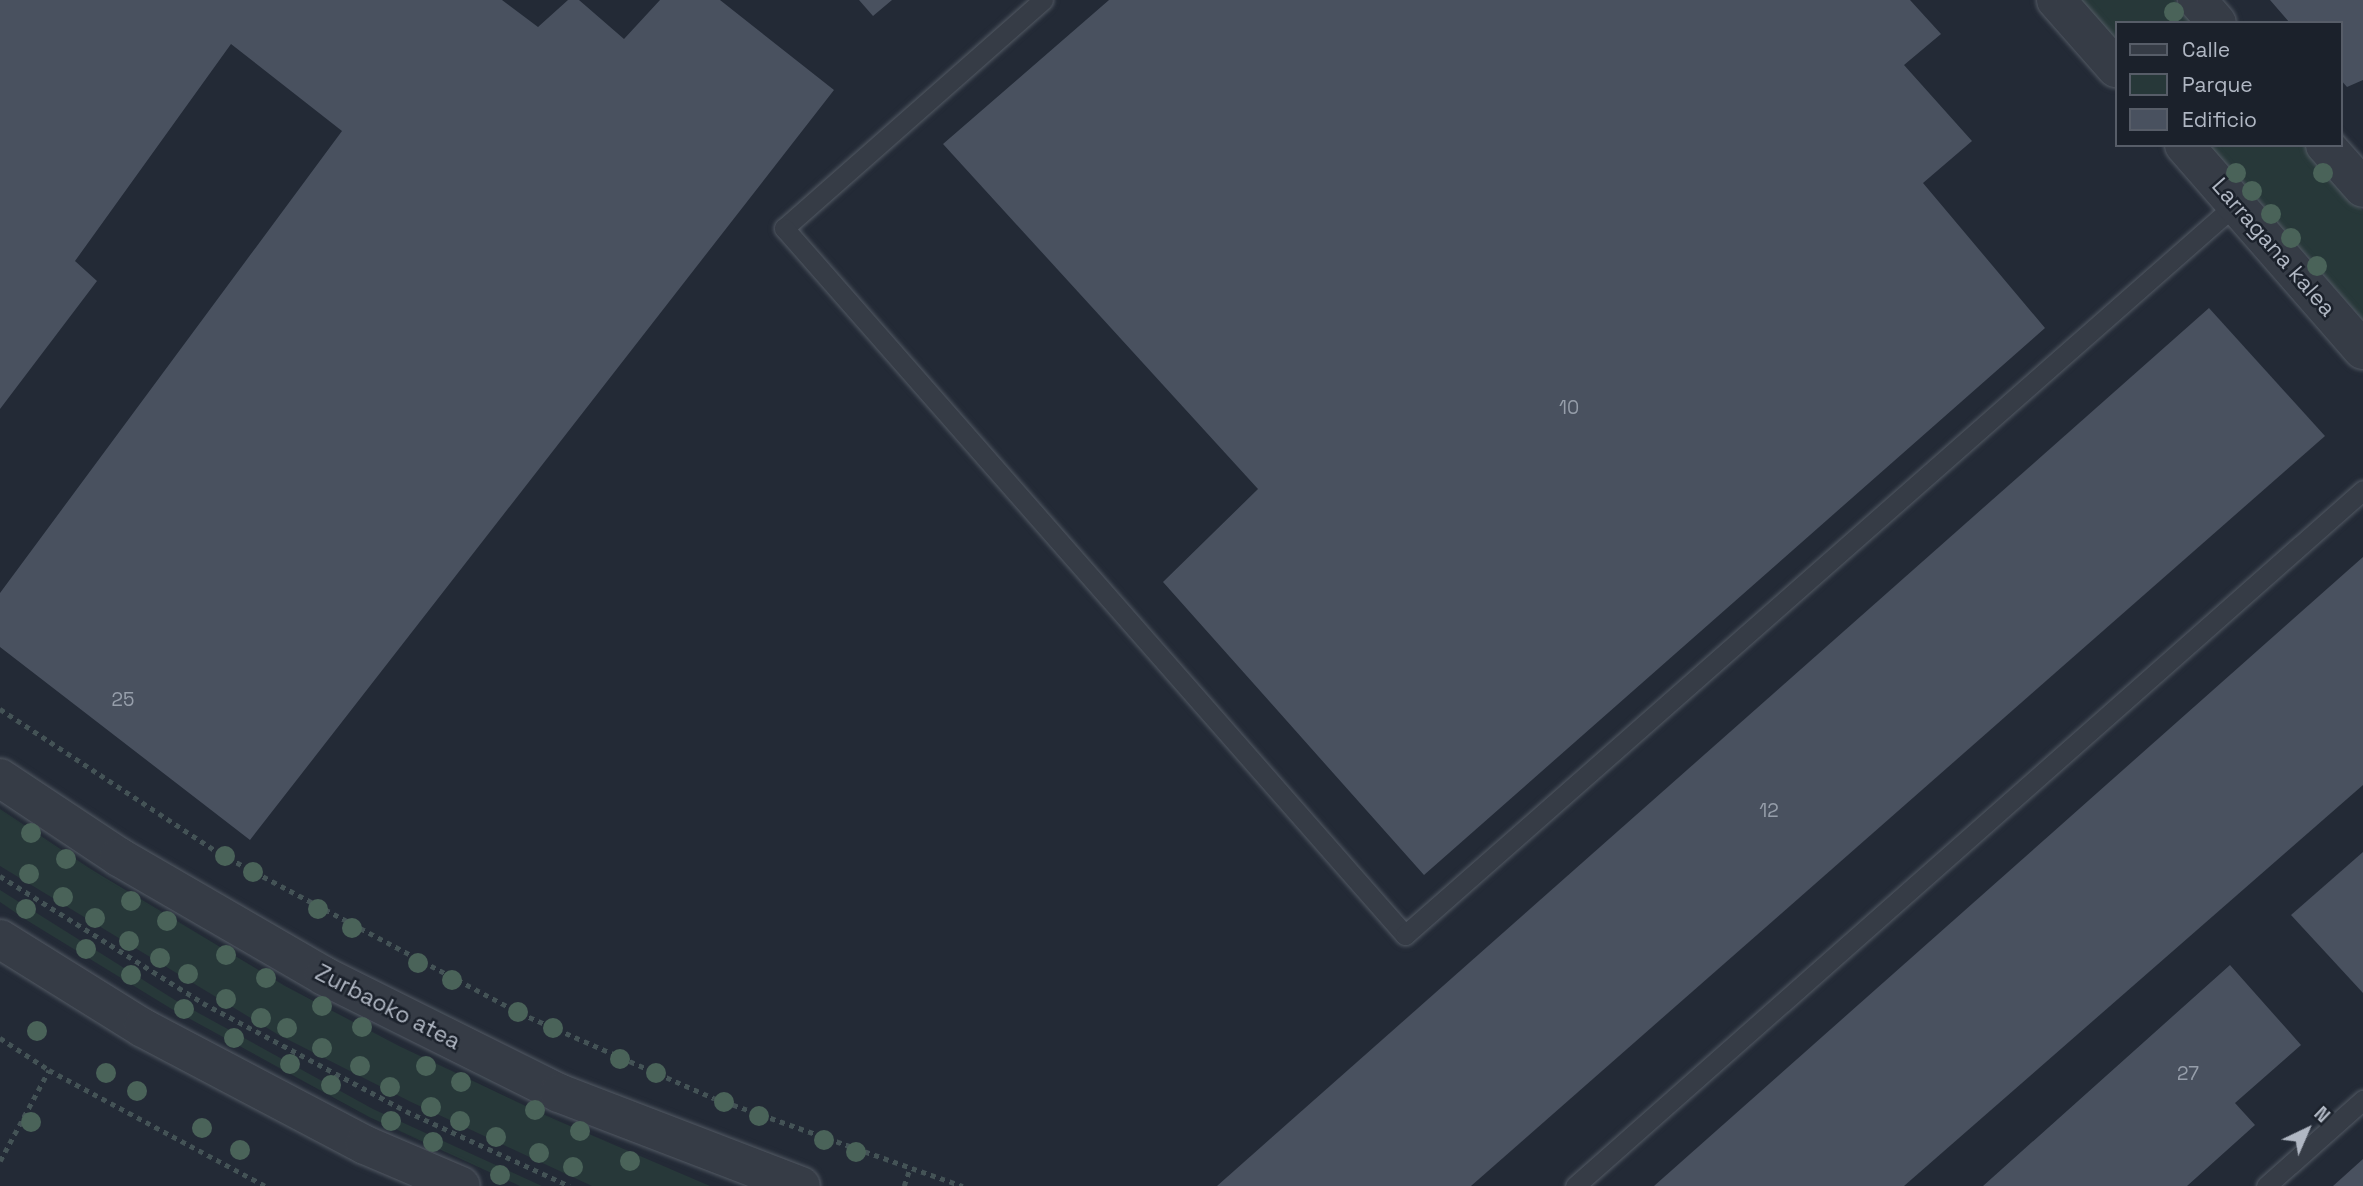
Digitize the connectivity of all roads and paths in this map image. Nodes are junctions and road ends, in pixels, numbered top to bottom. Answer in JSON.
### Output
{"nodes":[{"id":1,"x":1043,"y":0,"type":"edge"},
{"id":2,"x":2056,"y":0,"type":"edge"},
{"id":3,"x":2197,"y":0,"type":"edge"},
{"id":4,"x":2215,"y":21,"type":"edge"},
{"id":5,"x":2114,"y":66,"type":"edge"},
{"id":6,"x":2186,"y":147,"type":"edge"},
{"id":7,"x":2327,"y":147,"type":"edge"},
{"id":8,"x":2363,"y":188,"type":"edge"},
{"id":9,"x":2236,"y":204,"type":"junction"},
{"id":10,"x":2363,"y":350,"type":"edge"},
{"id":11,"x":2363,"y":490,"type":"edge"},
{"id":12,"x":0,"y":709,"type":"edge"},
{"id":13,"x":0,"y":778,"type":"edge"},
{"id":14,"x":0,"y":876,"type":"edge"},
{"id":15,"x":0,"y":939,"type":"edge"},
{"id":16,"x":0,"y":1038,"type":"edge"},
{"id":17,"x":49,"y":1070,"type":"junction"},
{"id":18,"x":2363,"y":1100,"type":"edge"},
{"id":19,"x":0,"y":1161,"type":"edge"},
{"id":20,"x":910,"y":1168,"type":"junction"},
{"id":21,"x":265,"y":1186,"type":"edge"},
{"id":22,"x":461,"y":1186,"type":"edge"},
{"id":23,"x":570,"y":1186,"type":"edge"},
{"id":24,"x":801,"y":1186,"type":"edge"},
{"id":25,"x":904,"y":1186,"type":"edge"},
{"id":26,"x":963,"y":1186,"type":"edge"},
{"id":27,"x":1575,"y":1186,"type":"edge"},
{"id":28,"x":2266,"y":1186,"type":"edge"}],
"edges":[{"from":1,"to":9,"type":"lane"},
{"from":2,"to":5,"type":"street"},
{"from":3,"to":4,"type":"street"},
{"from":6,"to":9,"type":"street","name":"Larragana kalea"},
{"from":7,"to":8,"type":"street"},
{"from":9,"to":10,"type":"street","name":"Larragana kalea"},
{"from":11,"to":27,"type":"lane"},
{"from":12,"to":20,"type":"path"},
{"from":13,"to":24,"type":"street","name":"Zurbaoko atea"},
{"from":14,"to":23,"type":"path"},
{"from":15,"to":22,"type":"street"},
{"from":16,"to":17,"type":"path"},
{"from":17,"to":19,"type":"path"},
{"from":17,"to":21,"type":"path"},
{"from":18,"to":28,"type":"lane"},
{"from":20,"to":25,"type":"path"},
{"from":20,"to":26,"type":"path"}]}
